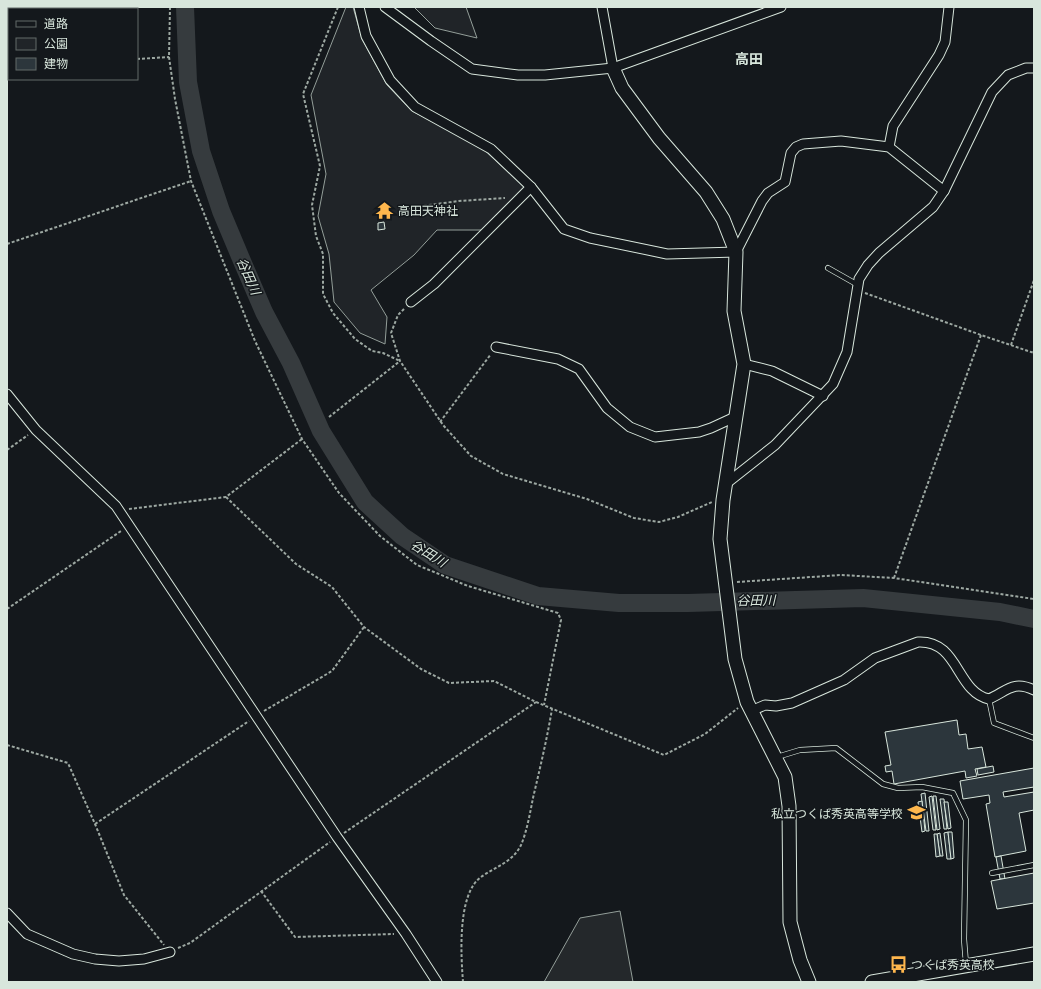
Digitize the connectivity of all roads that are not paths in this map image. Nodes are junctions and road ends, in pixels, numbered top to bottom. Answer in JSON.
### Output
{"nodes":[{"id":1,"x":359,"y":7,"type":"edge"},
{"id":2,"x":385,"y":7,"type":"edge"},
{"id":3,"x":602,"y":7,"type":"edge"},
{"id":4,"x":781,"y":7,"type":"edge"},
{"id":5,"x":949,"y":7,"type":"edge"},
{"id":6,"x":613,"y":68,"type":"junction"},
{"id":7,"x":1034,"y":68,"type":"edge"},
{"id":8,"x":889,"y":146,"type":"junction"},
{"id":9,"x":531,"y":187,"type":"junction"},
{"id":10,"x":944,"y":191,"type":"junction"},
{"id":11,"x":736,"y":252,"type":"junction"},
{"id":12,"x":828,"y":268,"type":"dead end"},
{"id":13,"x":858,"y":288,"type":"junction"},
{"id":14,"x":411,"y":302,"type":"road end"},
{"id":15,"x":496,"y":347,"type":"road end"},
{"id":16,"x":744,"y":364,"type":"junction"},
{"id":17,"x":7,"y":394,"type":"edge"},
{"id":18,"x":822,"y":396,"type":"junction"},
{"id":19,"x":737,"y":416,"type":"junction"},
{"id":20,"x":726,"y":483,"type":"junction"},
{"id":21,"x":1034,"y":690,"type":"edge"},
{"id":22,"x":989,"y":699,"type":"junction"},
{"id":23,"x":749,"y":706,"type":"junction"},
{"id":24,"x":1034,"y":738,"type":"edge"},
{"id":25,"x":775,"y":758,"type":"junction"},
{"id":26,"x":1034,"y":865,"type":"edge"},
{"id":27,"x":992,"y":873,"type":"dead end"},
{"id":28,"x":7,"y":913,"type":"edge"},
{"id":29,"x":170,"y":952,"type":"road end"},
{"id":30,"x":1034,"y":954,"type":"edge"},
{"id":31,"x":966,"y":966,"type":"junction"},
{"id":32,"x":437,"y":982,"type":"edge"},
{"id":33,"x":809,"y":982,"type":"edge"},
{"id":34,"x":872,"y":982,"type":"edge"}],
"edges":[{"from":1,"to":9,"type":"street"},
{"from":2,"to":6,"type":"street"},
{"from":3,"to":6,"type":"street"},
{"from":4,"to":6,"type":"street"},
{"from":5,"to":8,"type":"street"},
{"from":6,"to":11,"type":"street"},
{"from":7,"to":10,"type":"street"},
{"from":8,"to":10,"type":"street"},
{"from":8,"to":11,"type":"street"},
{"from":9,"to":11,"type":"street"},
{"from":9,"to":14,"type":"street"},
{"from":10,"to":13,"type":"street"},
{"from":11,"to":16,"type":"street"},
{"from":12,"to":13,"type":"lane"},
{"from":13,"to":18,"type":"street"},
{"from":15,"to":19,"type":"street"},
{"from":16,"to":18,"type":"street"},
{"from":16,"to":19,"type":"street"},
{"from":17,"to":32,"type":"street"},
{"from":18,"to":20,"type":"street"},
{"from":19,"to":20,"type":"street"},
{"from":20,"to":23,"type":"street"},
{"from":21,"to":22,"type":"street"},
{"from":22,"to":23,"type":"street"},
{"from":22,"to":24,"type":"lane"},
{"from":23,"to":25,"type":"street"},
{"from":25,"to":31,"type":"lane"},
{"from":25,"to":33,"type":"street"},
{"from":26,"to":27,"type":"lane"},
{"from":28,"to":29,"type":"street"},
{"from":30,"to":31,"type":"street"},
{"from":31,"to":34,"type":"street"}]}
